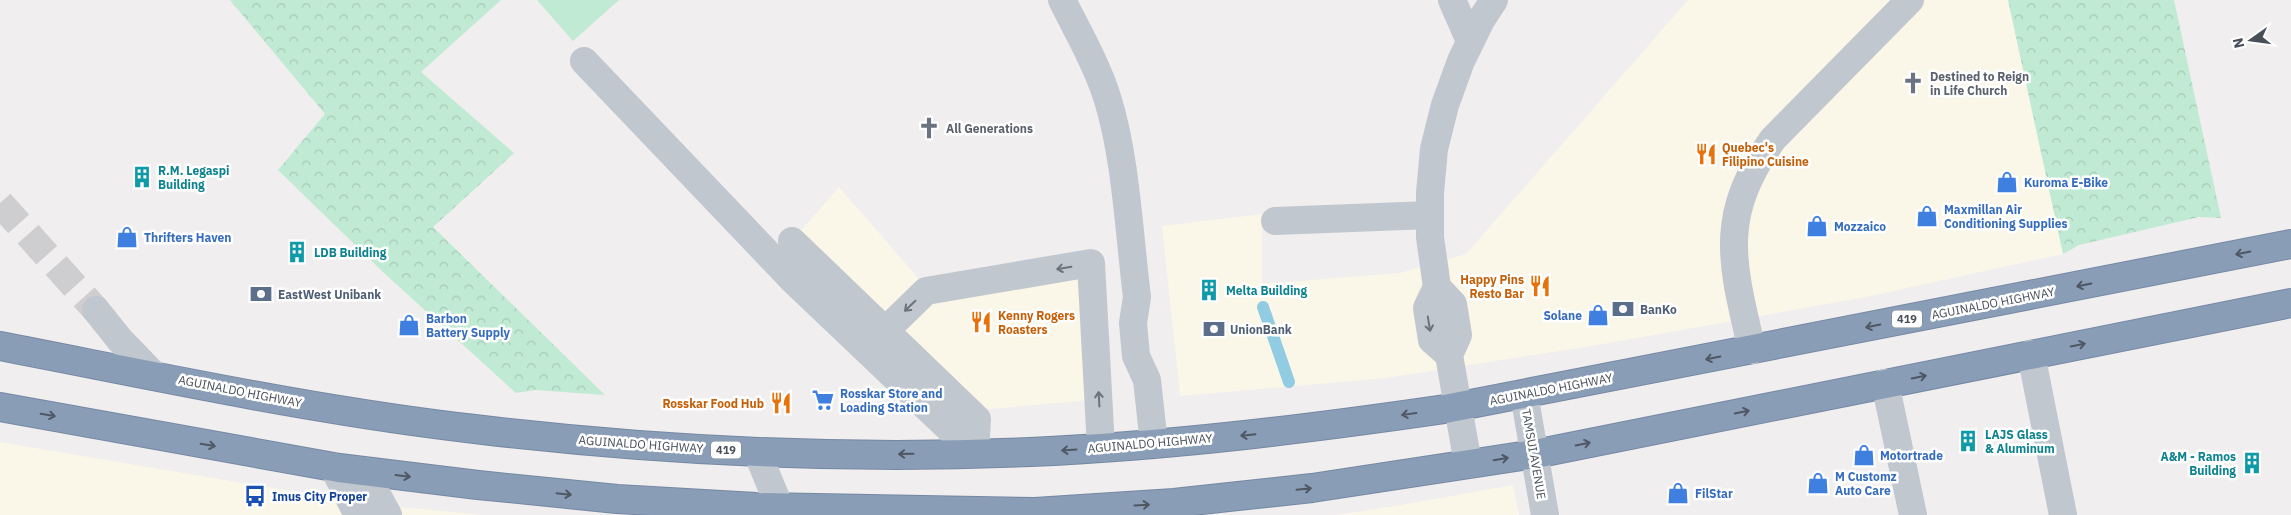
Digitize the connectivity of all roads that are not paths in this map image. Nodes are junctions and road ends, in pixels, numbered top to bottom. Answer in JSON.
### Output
{"nodes":[{"id":1,"x":1062,"y":0,"type":"edge"},
{"id":2,"x":1452,"y":0,"type":"edge"},
{"id":3,"x":1494,"y":0,"type":"edge"},
{"id":4,"x":1910,"y":0,"type":"edge"},
{"id":5,"x":1470,"y":41,"type":"junction"},
{"id":6,"x":584,"y":61,"type":"dead end"},
{"id":7,"x":1430,"y":214,"type":"junction"},
{"id":8,"x":1275,"y":221,"type":"dead end"},
{"id":9,"x":792,"y":241,"type":"dead end"},
{"id":10,"x":2291,"y":244,"type":"edge"},
{"id":11,"x":2291,"y":303,"type":"edge"},
{"id":12,"x":96,"y":310,"type":"tunnel mouth"},
{"id":13,"x":885,"y":331,"type":"junction"},
{"id":14,"x":0,"y":346,"type":"edge"},
{"id":15,"x":1752,"y":350,"type":"junction"},
{"id":16,"x":2031,"y":354,"type":"junction"},
{"id":17,"x":154,"y":375,"type":"junction"},
{"id":18,"x":1885,"y":383,"type":"junction"},
{"id":19,"x":1524,"y":394,"type":"junction"},
{"id":20,"x":1458,"y":406,"type":"junction"},
{"id":21,"x":0,"y":407,"type":"edge"},
{"id":22,"x":1154,"y":444,"type":"junction"},
{"id":23,"x":1101,"y":448,"type":"junction"},
{"id":24,"x":756,"y":452,"type":"junction"},
{"id":25,"x":976,"y":453,"type":"junction"},
{"id":26,"x":1535,"y":454,"type":"junction"},
{"id":27,"x":1468,"y":464,"type":"junction"},
{"id":28,"x":333,"y":467,"type":"junction"},
{"id":29,"x":364,"y":471,"type":"junction"},
{"id":30,"x":781,"y":511,"type":"edge"},
{"id":31,"x":358,"y":515,"type":"edge"},
{"id":32,"x":388,"y":515,"type":"edge"},
{"id":33,"x":1544,"y":515,"type":"edge"},
{"id":34,"x":1912,"y":515,"type":"edge"},
{"id":35,"x":2063,"y":515,"type":"edge"}],
"edges":[{"from":1,"to":22,"type":"street"},
{"from":2,"to":5,"type":"street"},
{"from":3,"to":5,"type":"street"},
{"from":4,"to":15,"type":"street"},
{"from":5,"to":7,"type":"street"},
{"from":6,"to":25,"type":"street"},
{"from":7,"to":8,"type":"street"},
{"from":7,"to":20,"type":"street"},
{"from":9,"to":13,"type":"street"},
{"from":10,"to":15,"type":"highway","name":"AGUINALDO HIGHWAY","number":"419","one_way":true},
{"from":16,"to":11,"type":"highway","one_way":true},
{"from":12,"to":17,"type":"street"},
{"from":23,"to":13,"type":"street","one_way":true},
{"from":13,"to":25,"type":"street"},
{"from":14,"to":17,"type":"highway","name":"AGUINALDO HIGHWAY","number":"419"},
{"from":15,"to":19,"type":"highway","name":"AGUINALDO HIGHWAY","number":"419","one_way":true},
{"from":18,"to":16,"type":"highway","one_way":true},
{"from":16,"to":35,"type":"street"},
{"from":17,"to":24,"type":"highway","name":"AGUINALDO HIGHWAY","number":"419"},
{"from":26,"to":18,"type":"highway","one_way":true},
{"from":18,"to":34,"type":"street"},
{"from":19,"to":20,"type":"highway","name":"AGUINALDO HIGHWAY","number":"419"},
{"from":19,"to":26,"type":"street","name":"TAMSUI AVENUE"},
{"from":20,"to":22,"type":"highway","name":"AGUINALDO HIGHWAY","number":"419","one_way":true},
{"from":20,"to":27,"type":"street"},
{"from":21,"to":28,"type":"highway","one_way":true},
{"from":22,"to":23,"type":"highway","name":"AGUINALDO HIGHWAY","number":"419"},
{"from":23,"to":25,"type":"highway","name":"AGUINALDO HIGHWAY","number":"419","one_way":true},
{"from":25,"to":24,"type":"highway","name":"AGUINALDO HIGHWAY","number":"419","one_way":true},
{"from":24,"to":30,"type":"street"},
{"from":27,"to":26,"type":"highway","one_way":true},
{"from":26,"to":33,"type":"street","name":"TAMSUI AVENUE"},
{"from":30,"to":27,"type":"highway","one_way":true},
{"from":28,"to":29,"type":"highway"},
{"from":28,"to":31,"type":"street"},
{"from":29,"to":30,"type":"highway","one_way":true},
{"from":29,"to":32,"type":"street"}]}
